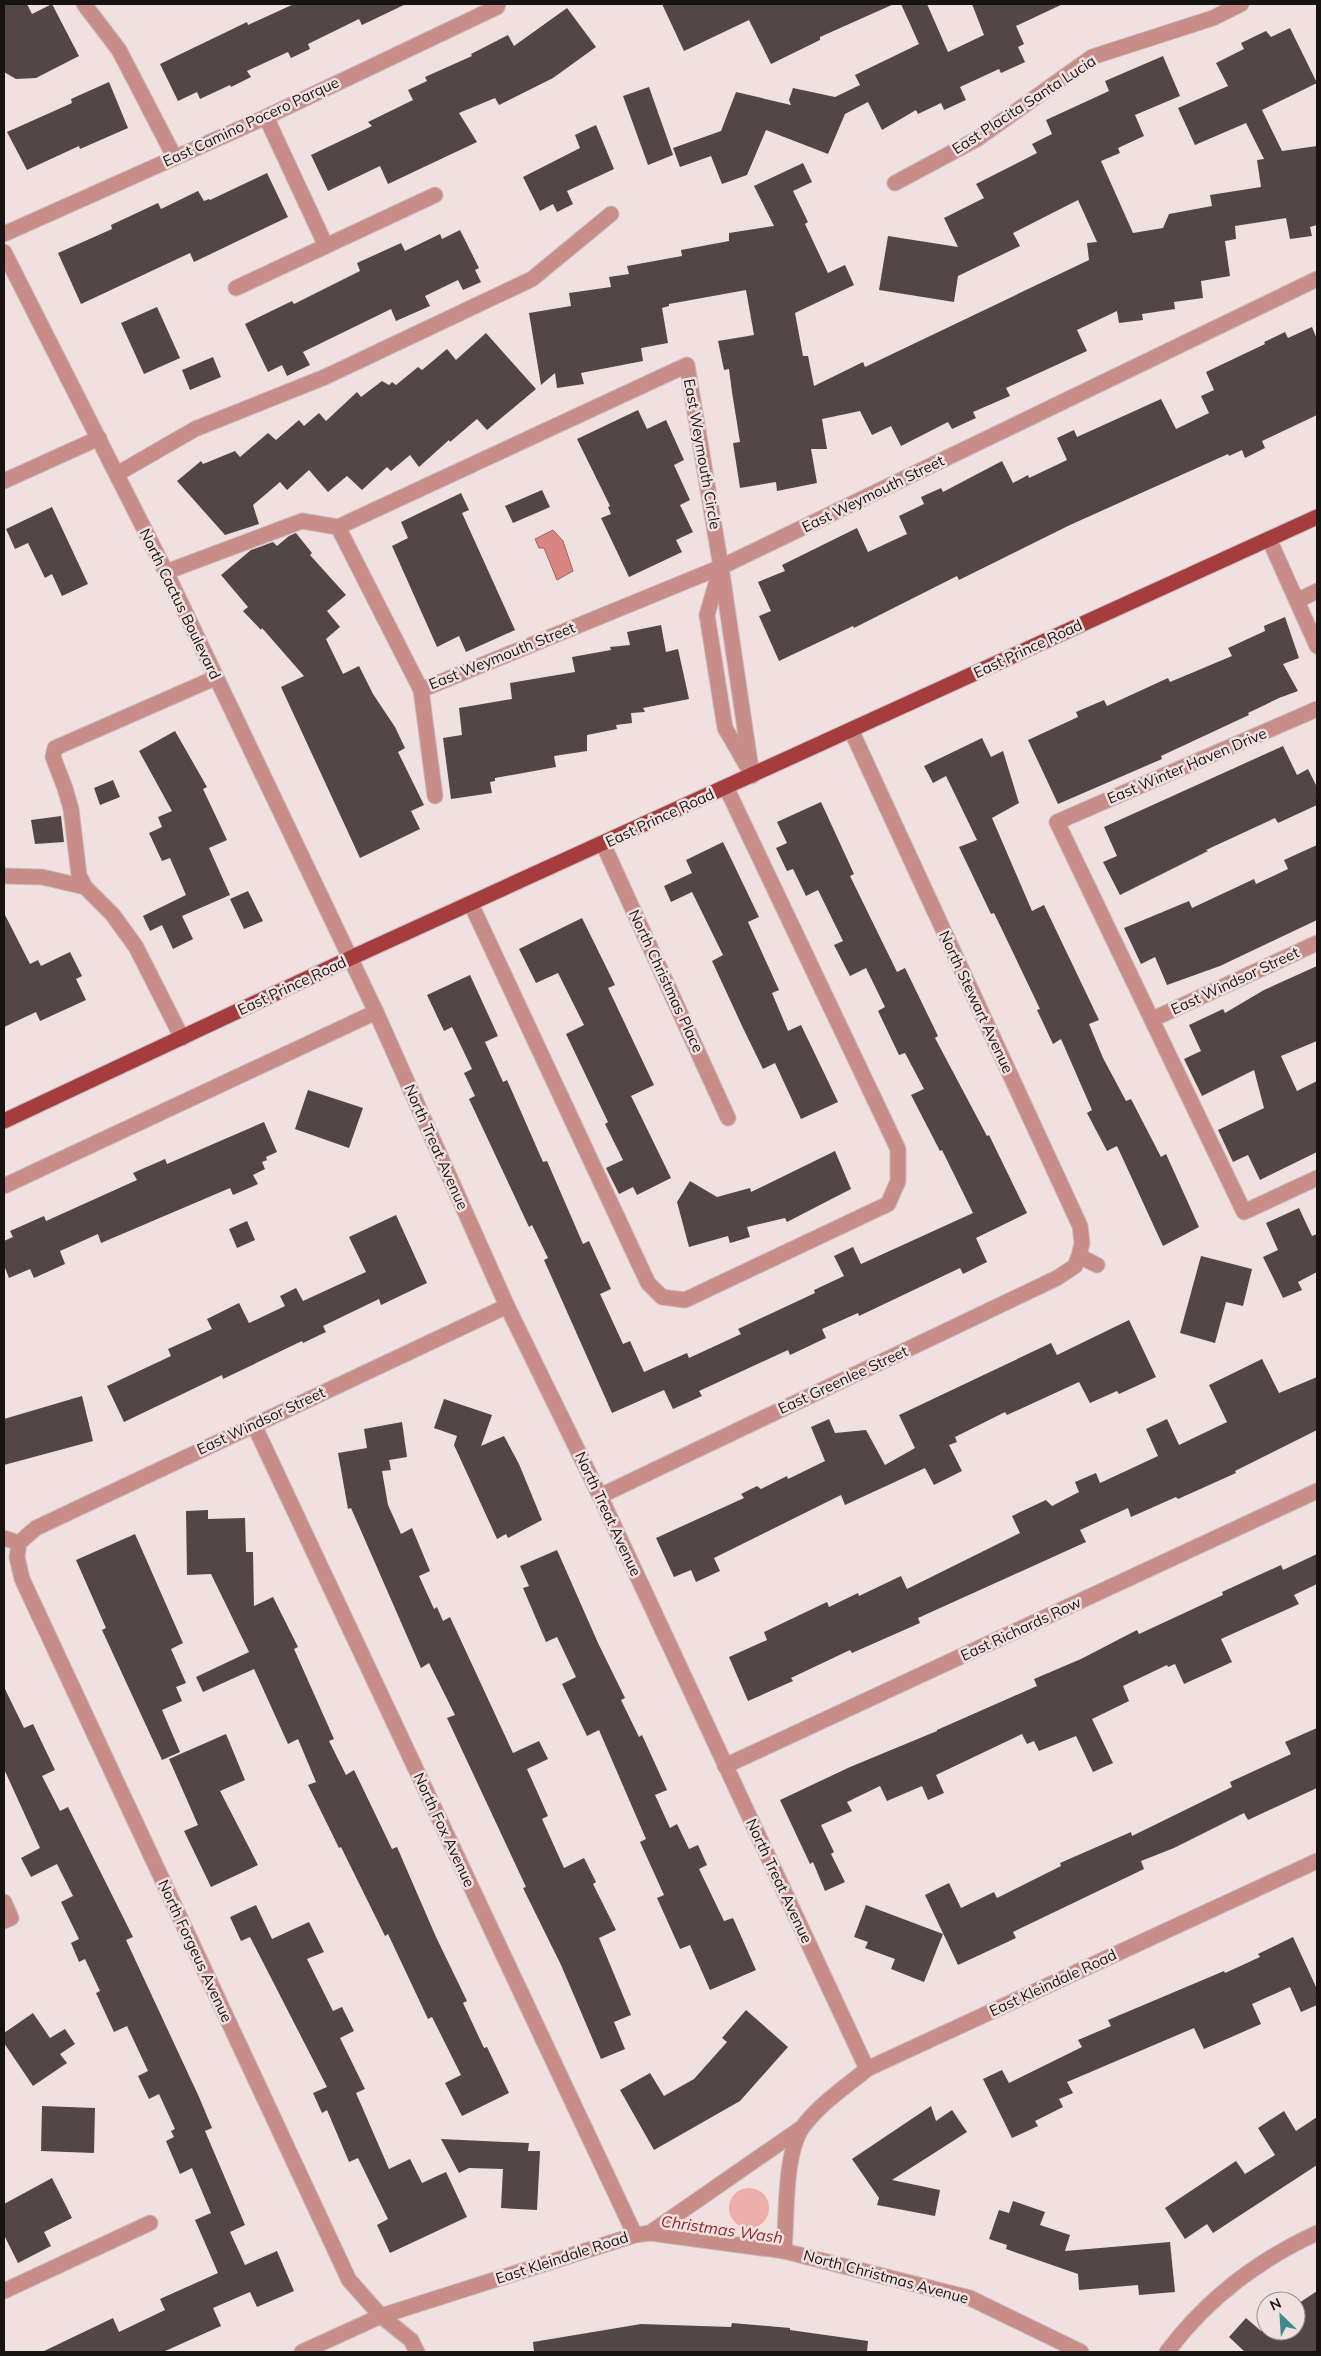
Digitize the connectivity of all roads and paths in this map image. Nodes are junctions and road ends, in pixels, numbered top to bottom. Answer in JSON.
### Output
{"nodes":[{"id":1,"x":84,"y":4,"type":"edge"},
{"id":2,"x":1241,"y":4,"type":"edge"},
{"id":3,"x":498,"y":6,"type":"edge"},
{"id":4,"x":266,"y":117,"type":"junction"},
{"id":5,"x":175,"y":158,"type":"junction"},
{"id":6,"x":894,"y":183,"type":"dead end"},
{"id":7,"x":435,"y":195,"type":"dead end"},
{"id":8,"x":611,"y":214,"type":"dead end"},
{"id":9,"x":4,"y":234,"type":"edge"},
{"id":10,"x":326,"y":246,"type":"junction"},
{"id":11,"x":4,"y":252,"type":"edge"},
{"id":12,"x":1317,"y":279,"type":"edge"},
{"id":13,"x":236,"y":288,"type":"dead end"},
{"id":14,"x":99,"y":438,"type":"junction"},
{"id":15,"x":117,"y":474,"type":"junction"},
{"id":16,"x":4,"y":481,"type":"edge"},
{"id":17,"x":1317,"y":517,"type":"edge"},
{"id":18,"x":338,"y":527,"type":"junction"},
{"id":19,"x":1268,"y":539,"type":"junction"},
{"id":20,"x":721,"y":567,"type":"junction"},
{"id":21,"x":166,"y":572,"type":"junction"},
{"id":22,"x":1317,"y":591,"type":"edge"},
{"id":23,"x":1297,"y":601,"type":"junction"},
{"id":24,"x":1317,"y":646,"type":"edge"},
{"id":25,"x":216,"y":678,"type":"junction"},
{"id":26,"x":420,"y":690,"type":"junction"},
{"id":27,"x":1317,"y":709,"type":"edge"},
{"id":28,"x":850,"y":730,"type":"junction"},
{"id":29,"x":752,"y":776,"type":"junction"},
{"id":30,"x":726,"y":787,"type":"junction"},
{"id":31,"x":435,"y":796,"type":"dead end"},
{"id":32,"x":603,"y":844,"type":"junction"},
{"id":33,"x":4,"y":876,"type":"edge"},
{"id":34,"x":85,"y":887,"type":"junction"},
{"id":35,"x":471,"y":904,"type":"junction"},
{"id":36,"x":1317,"y":943,"type":"edge"},
{"id":37,"x":350,"y":959,"type":"junction"},
{"id":38,"x":376,"y":1012,"type":"junction"},
{"id":39,"x":1153,"y":1019,"type":"junction"},
{"id":40,"x":182,"y":1038,"type":"junction"},
{"id":41,"x":728,"y":1118,"type":"dead end"},
{"id":42,"x":4,"y":1121,"type":"edge"},
{"id":43,"x":1317,"y":1178,"type":"edge"},
{"id":44,"x":4,"y":1186,"type":"edge"},
{"id":45,"x":1078,"y":1256,"type":"junction"},
{"id":46,"x":1097,"y":1265,"type":"dead end"},
{"id":47,"x":507,"y":1306,"type":"junction"},
{"id":48,"x":254,"y":1425,"type":"junction"},
{"id":49,"x":1317,"y":1491,"type":"edge"},
{"id":50,"x":600,"y":1496,"type":"junction"},
{"id":51,"x":4,"y":1538,"type":"edge"},
{"id":52,"x":19,"y":1543,"type":"junction"},
{"id":53,"x":725,"y":1766,"type":"junction"},
{"id":54,"x":1317,"y":1861,"type":"edge"},
{"id":55,"x":4,"y":1902,"type":"edge"},
{"id":56,"x":4,"y":1921,"type":"edge"},
{"id":57,"x":867,"y":2069,"type":"junction"},
{"id":58,"x":803,"y":2127,"type":"junction"},
{"id":59,"x":150,"y":2223,"type":"dead end"},
{"id":60,"x":650,"y":2233,"type":"junction"},
{"id":61,"x":1317,"y":2233,"type":"edge"},
{"id":62,"x":635,"y":2235,"type":"junction"},
{"id":63,"x":784,"y":2251,"type":"junction"},
{"id":64,"x":4,"y":2291,"type":"edge"},
{"id":65,"x":381,"y":2316,"type":"junction"},
{"id":66,"x":302,"y":2352,"type":"edge"},
{"id":67,"x":417,"y":2352,"type":"edge"},
{"id":68,"x":1081,"y":2352,"type":"edge"},
{"id":69,"x":1167,"y":2352,"type":"edge"}],
"edges":[{"from":1,"to":5,"type":"street"},
{"from":2,"to":6,"type":"street","name":"East Placita Santa Lucia"},
{"from":3,"to":4,"type":"street","name":"East Camino Pocero Parque"},
{"from":4,"to":5,"type":"street","name":"East Camino Pocero Parque"},
{"from":4,"to":10,"type":"street"},
{"from":5,"to":9,"type":"street","name":"East Camino Pocero Parque"},
{"from":7,"to":10,"type":"street"},
{"from":8,"to":15,"type":"street"},
{"from":10,"to":13,"type":"street"},
{"from":11,"to":14,"type":"street","name":"North Cactus Boulevard"},
{"from":12,"to":20,"type":"street","name":"East Weymouth Street"},
{"from":14,"to":15,"type":"street","name":"North Cactus Boulevard"},
{"from":14,"to":16,"type":"street"},
{"from":15,"to":21,"type":"street","name":"North Cactus Boulevard"},
{"from":17,"to":19,"type":"main road","name":"East Prince Road"},
{"from":18,"to":20,"type":"street","name":"East Weymouth Circle"},
{"from":18,"to":21,"type":"street"},
{"from":18,"to":26,"type":"street","name":"East Weymouth Street"},
{"from":19,"to":23,"type":"street"},
{"from":19,"to":28,"type":"main road","name":"East Prince Road"},
{"from":20,"to":26,"type":"street","name":"East Weymouth Street"},
{"from":20,"to":29,"type":"street"},
{"from":21,"to":25,"type":"street","name":"North Cactus Boulevard"},
{"from":22,"to":23,"type":"street"},
{"from":23,"to":24,"type":"street"},
{"from":25,"to":34,"type":"street"},
{"from":25,"to":37,"type":"street","name":"North Cactus Boulevard"},
{"from":26,"to":31,"type":"street","name":"East Weymouth Street"},
{"from":27,"to":39,"type":"street","name":"East Winter Haven Drive"},
{"from":28,"to":29,"type":"main road","name":"East Prince Road"},
{"from":28,"to":45,"type":"street","name":"North Stewart Avenue"},
{"from":29,"to":30,"type":"main road","name":"East Prince Road"},
{"from":30,"to":32,"type":"main road","name":"East Prince Road"},
{"from":30,"to":35,"type":"street"},
{"from":32,"to":35,"type":"main road","name":"East Prince Road"},
{"from":32,"to":41,"type":"street","name":"North Christmas Place"},
{"from":33,"to":34,"type":"street"},
{"from":34,"to":40,"type":"street"},
{"from":35,"to":37,"type":"main road","name":"East Prince Road"},
{"from":36,"to":39,"type":"street","name":"East Windsor Street"},
{"from":37,"to":38,"type":"street","name":"North Treat Avenue"},
{"from":37,"to":40,"type":"main road","name":"East Prince Road"},
{"from":38,"to":44,"type":"street"},
{"from":38,"to":47,"type":"street","name":"North Treat Avenue"},
{"from":39,"to":43,"type":"street"},
{"from":40,"to":42,"type":"main road","name":"East Prince Road"},
{"from":45,"to":46,"type":"street"},
{"from":45,"to":50,"type":"street","name":"East Greenlee Street"},
{"from":47,"to":48,"type":"street","name":"East Windsor Street"},
{"from":47,"to":50,"type":"street","name":"North Treat Avenue"},
{"from":48,"to":52,"type":"street","name":"East Windsor Street"},
{"from":48,"to":62,"type":"street","name":"North Fox Avenue"},
{"from":49,"to":53,"type":"street","name":"East Richards Row"},
{"from":50,"to":53,"type":"street","name":"North Treat Avenue"},
{"from":51,"to":52,"type":"street"},
{"from":52,"to":65,"type":"street","name":"North Forgeus Avenue"},
{"from":53,"to":57,"type":"street","name":"North Treat Avenue"},
{"from":54,"to":57,"type":"street","name":"East Kleindale Road"},
{"from":55,"to":56,"type":"street"},
{"from":57,"to":58,"type":"street","name":"East Kleindale Road"},
{"from":58,"to":60,"type":"street","name":"East Kleindale Road"},
{"from":58,"to":63,"type":"street","name":"East Kleindale Road"},
{"from":59,"to":64,"type":"street"},
{"from":60,"to":62,"type":"street","name":"East Kleindale Road"},
{"from":60,"to":63,"type":"street","name":"North Christmas Avenue"},
{"from":61,"to":69,"type":"street"},
{"from":62,"to":65,"type":"street","name":"East Kleindale Road"},
{"from":63,"to":68,"type":"street","name":"North Christmas Avenue"},
{"from":65,"to":66,"type":"street","name":"East Kleindale Road"},
{"from":65,"to":67,"type":"street","name":"North Forgeus Avenue"}]}
